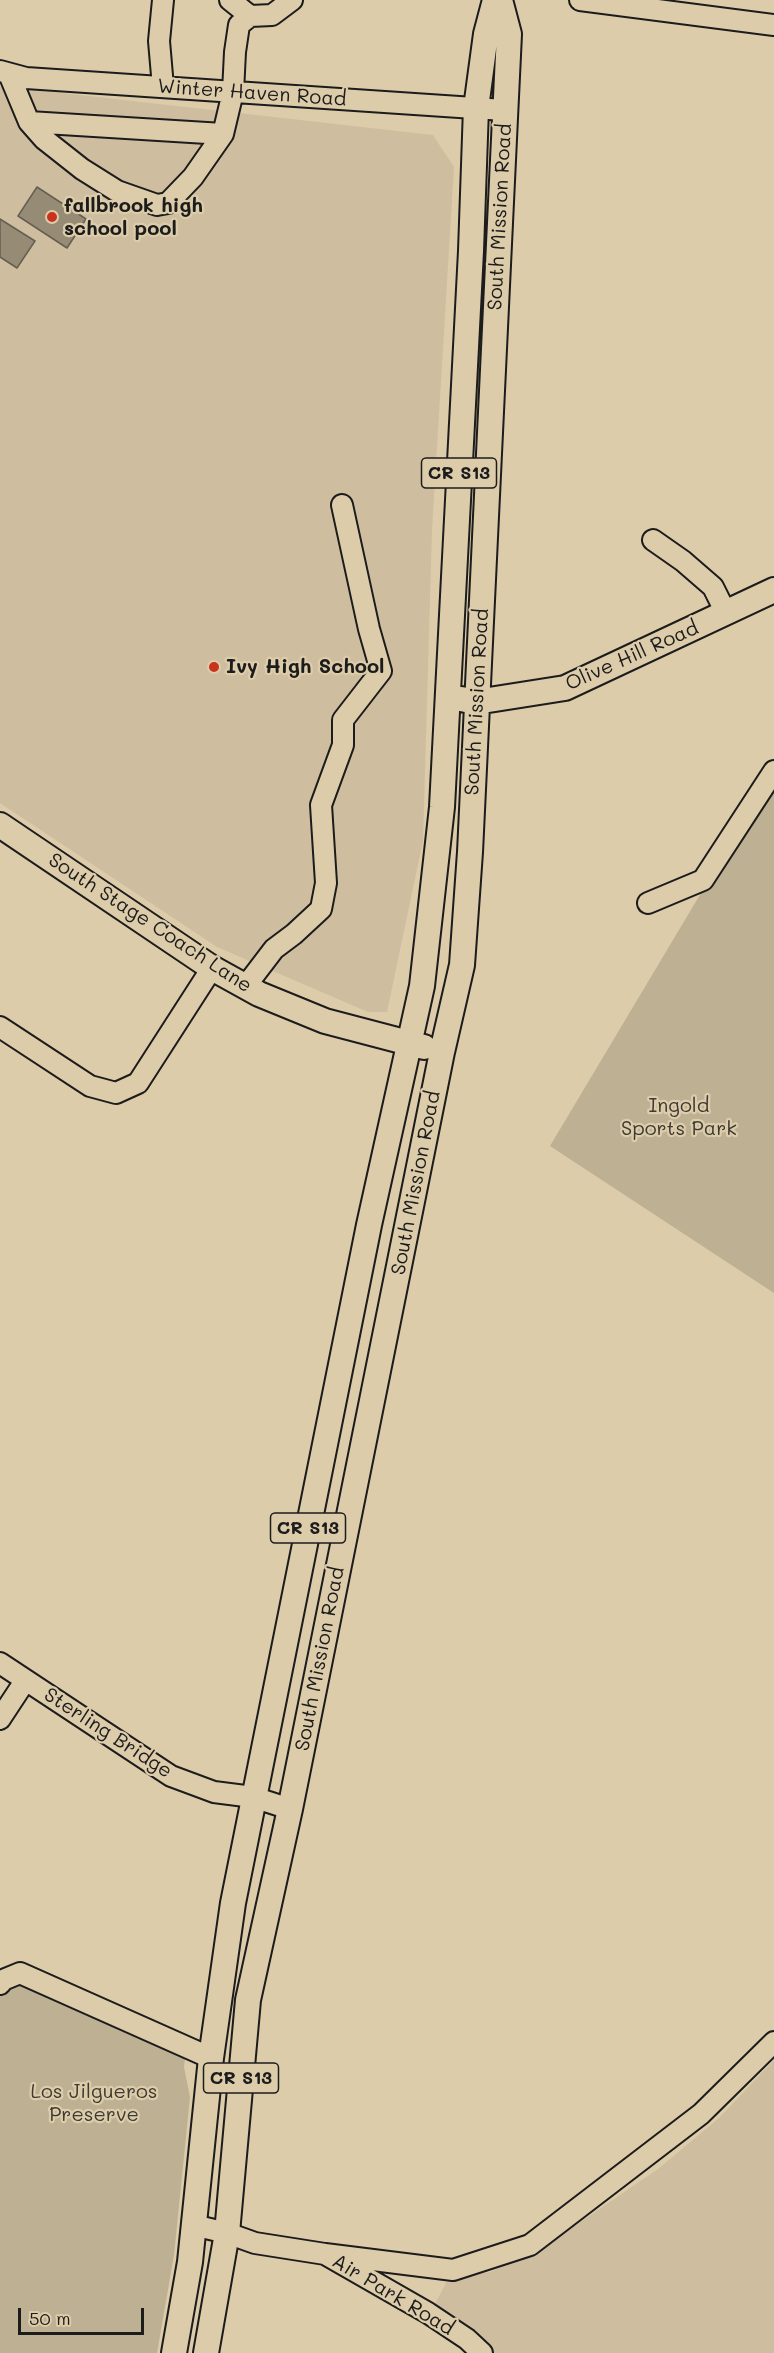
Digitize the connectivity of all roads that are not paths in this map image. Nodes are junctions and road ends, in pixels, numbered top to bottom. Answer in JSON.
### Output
{"nodes":[{"id":1,"x":163,"y":0,"type":"edge"},
{"id":2,"x":230,"y":0,"type":"edge"},
{"id":3,"x":292,"y":0,"type":"edge"},
{"id":4,"x":495,"y":0,"type":"edge"},
{"id":5,"x":500,"y":0,"type":"edge"},
{"id":6,"x":580,"y":0,"type":"edge"},
{"id":7,"x":250,"y":16,"type":"junction"},
{"id":8,"x":774,"y":25,"type":"edge"},
{"id":9,"x":4,"y":72,"type":"edge"},
{"id":10,"x":163,"y":87,"type":"junction"},
{"id":11,"x":233,"y":92,"type":"junction"},
{"id":12,"x":476,"y":108,"type":"junction"},
{"id":13,"x":504,"y":110,"type":"junction"},
{"id":14,"x":29,"y":122,"type":"junction"},
{"id":15,"x":223,"y":134,"type":"junction"},
{"id":16,"x":342,"y":505,"type":"dead end"},
{"id":17,"x":653,"y":540,"type":"dead end"},
{"id":18,"x":774,"y":590,"type":"edge"},
{"id":19,"x":726,"y":613,"type":"junction"},
{"id":20,"x":448,"y":696,"type":"junction"},
{"id":21,"x":476,"y":702,"type":"junction"},
{"id":22,"x":774,"y":771,"type":"edge"},
{"id":23,"x":0,"y":825,"type":"edge"},
{"id":24,"x":648,"y":903,"type":"dead end"},
{"id":25,"x":212,"y":968,"type":"junction"},
{"id":26,"x":245,"y":987,"type":"junction"},
{"id":27,"x":0,"y":1027,"type":"edge"},
{"id":28,"x":409,"y":1043,"type":"junction"},
{"id":29,"x":442,"y":1052,"type":"junction"},
{"id":30,"x":0,"y":1663,"type":"edge"},
{"id":31,"x":25,"y":1680,"type":"junction"},
{"id":32,"x":0,"y":1719,"type":"edge"},
{"id":33,"x":253,"y":1797,"type":"junction"},
{"id":34,"x":290,"y":1809,"type":"junction"},
{"id":35,"x":0,"y":1984,"type":"edge"},
{"id":36,"x":774,"y":2042,"type":"edge"},
{"id":37,"x":211,"y":2058,"type":"junction"},
{"id":38,"x":193,"y":2225,"type":"junction"},
{"id":39,"x":227,"y":2234,"type":"junction"},
{"id":40,"x":325,"y":2254,"type":"junction"},
{"id":41,"x":174,"y":2353,"type":"edge"},
{"id":42,"x":206,"y":2353,"type":"edge"},
{"id":43,"x":482,"y":2353,"type":"edge"}],
"edges":[{"from":1,"to":10,"type":"street"},
{"from":2,"to":7,"type":"street"},
{"from":3,"to":7,"type":"street"},
{"from":4,"to":12,"type":"main road","name":"South Mission Road","number":"CR S13"},
{"from":5,"to":13,"type":"main road","name":"South Mission Road","number":"CR S13"},
{"from":6,"to":8,"type":"street"},
{"from":7,"to":11,"type":"street"},
{"from":9,"to":10,"type":"street","name":"Winter Haven Road"},
{"from":9,"to":14,"type":"street"},
{"from":10,"to":11,"type":"street","name":"Winter Haven Road"},
{"from":11,"to":12,"type":"street","name":"Winter Haven Road"},
{"from":11,"to":15,"type":"street"},
{"from":12,"to":13,"type":"street","name":"Winter Haven Road"},
{"from":12,"to":20,"type":"main road","name":"South Mission Road","number":"CR S13"},
{"from":13,"to":21,"type":"main road","name":"South Mission Road","number":"CR S13"},
{"from":14,"to":15,"type":"street"},
{"from":14,"to":15,"type":"street"},
{"from":16,"to":26,"type":"street"},
{"from":17,"to":19,"type":"street"},
{"from":18,"to":19,"type":"main road","name":"Olive Hill Road"},
{"from":19,"to":21,"type":"main road","name":"Olive Hill Road"},
{"from":20,"to":21,"type":"main road","name":"Olive Hill Road"},
{"from":20,"to":28,"type":"main road","name":"South Mission Road","number":"CR S13"},
{"from":21,"to":29,"type":"main road","name":"South Mission Road","number":"CR S13"},
{"from":22,"to":24,"type":"street"},
{"from":23,"to":25,"type":"main road","name":"South Stage Coach Lane"},
{"from":25,"to":26,"type":"main road","name":"South Stage Coach Lane"},
{"from":25,"to":27,"type":"street"},
{"from":26,"to":28,"type":"main road","name":"South Stage Coach Lane"},
{"from":28,"to":29,"type":"main road","name":"South Stage Coach Lane"},
{"from":28,"to":33,"type":"main road","name":"South Mission Road","number":"CR S13"},
{"from":29,"to":34,"type":"main road","name":"South Mission Road","number":"CR S13"},
{"from":30,"to":31,"type":"street","name":"Sterling Bridge"},
{"from":31,"to":32,"type":"street"},
{"from":31,"to":33,"type":"street","name":"Sterling Bridge"},
{"from":33,"to":34,"type":"street","name":"Sterling Bridge"},
{"from":33,"to":37,"type":"main road","name":"South Mission Road","number":"CR S13"},
{"from":34,"to":39,"type":"main road","name":"South Mission Road","number":"CR S13"},
{"from":35,"to":37,"type":"street"},
{"from":36,"to":40,"type":"street"},
{"from":37,"to":38,"type":"main road","name":"South Mission Road","number":"CR S13"},
{"from":38,"to":39,"type":"street","name":"Air Park Road"},
{"from":38,"to":41,"type":"main road","name":"South Mission Road","number":"CR S13"},
{"from":39,"to":40,"type":"street","name":"Air Park Road"},
{"from":39,"to":42,"type":"main road","name":"South Mission Road","number":"CR S13"},
{"from":40,"to":43,"type":"street","name":"Air Park Road"}]}
